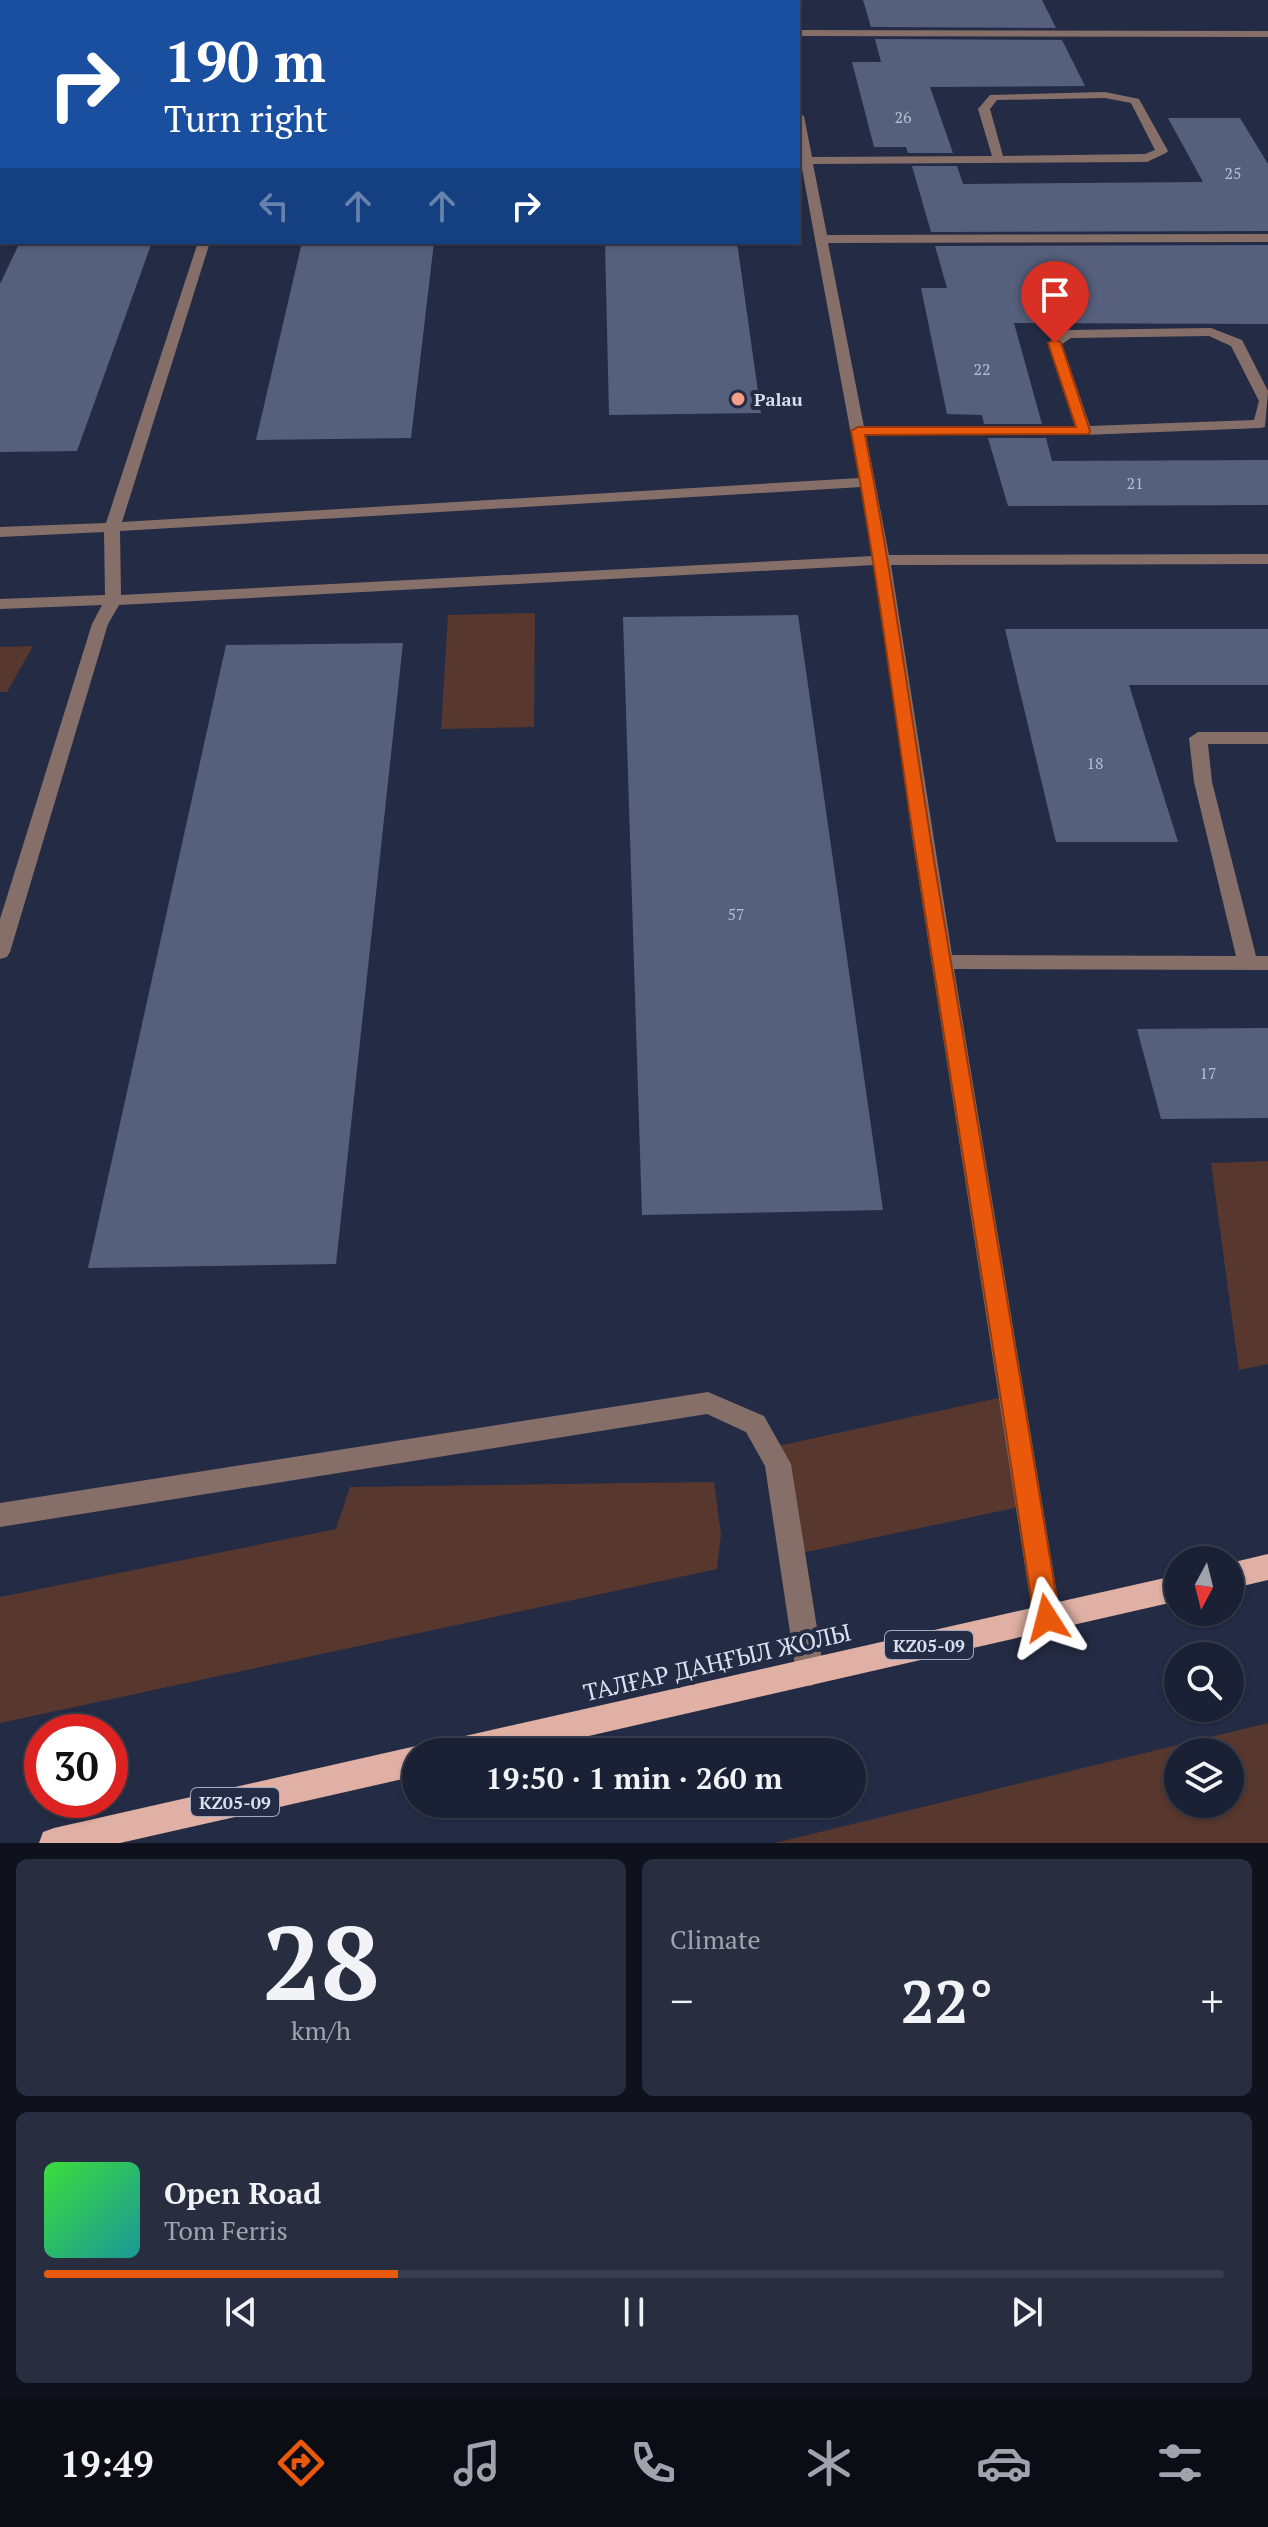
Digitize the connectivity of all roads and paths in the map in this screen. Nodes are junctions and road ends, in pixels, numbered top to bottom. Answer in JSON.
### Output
{"nodes":[{"id":1,"x":800,"y":33,"type":"edge"},
{"id":2,"x":1268,"y":34,"type":"edge"},
{"id":3,"x":800,"y":126,"type":"edge"},
{"id":4,"x":998,"y":158,"type":"junction"},
{"id":5,"x":807,"y":161,"type":"junction"},
{"id":6,"x":1268,"y":238,"type":"edge"},
{"id":7,"x":821,"y":239,"type":"junction"},
{"id":8,"x":203,"y":244,"type":"edge"},
{"id":9,"x":858,"y":431,"type":"junction"},
{"id":10,"x":1084,"y":431,"type":"junction"},
{"id":11,"x":868,"y":482,"type":"junction"},
{"id":12,"x":112,"y":527,"type":"junction"},
{"id":13,"x":0,"y":532,"type":"edge"},
{"id":14,"x":1268,"y":559,"type":"edge"},
{"id":15,"x":882,"y":560,"type":"junction"},
{"id":16,"x":113,"y":600,"type":"junction"},
{"id":17,"x":0,"y":604,"type":"edge"},
{"id":18,"x":1268,"y":738,"type":"edge"},
{"id":19,"x":0,"y":952,"type":"edge"},
{"id":20,"x":942,"y":962,"type":"junction"},
{"id":21,"x":1258,"y":963,"type":"edge"},
{"id":22,"x":0,"y":1515,"type":"edge"},
{"id":23,"x":1268,"y":1567,"type":"edge"},
{"id":24,"x":1244,"y":1573,"type":"edge"},
{"id":25,"x":1164,"y":1591,"type":"edge"},
{"id":26,"x":1047,"y":1618,"type":"junction"},
{"id":27,"x":810,"y":1672,"type":"junction"},
{"id":28,"x":518,"y":1738,"type":"edge"},
{"id":29,"x":402,"y":1764,"type":"edge"},
{"id":30,"x":54,"y":1843,"type":"edge"}],
"edges":[{"from":1,"to":2,"type":"street"},
{"from":3,"to":5,"type":"street"},
{"from":4,"to":4,"type":"street"},
{"from":4,"to":5,"type":"street"},
{"from":5,"to":7,"type":"street"},
{"from":6,"to":7,"type":"street"},
{"from":7,"to":9,"type":"street"},
{"from":8,"to":12,"type":"street"},
{"from":9,"to":10,"type":"street"},
{"from":9,"to":11,"type":"street"},
{"from":10,"to":10,"type":"street"},
{"from":11,"to":12,"type":"street"},
{"from":11,"to":15,"type":"street"},
{"from":12,"to":13,"type":"street"},
{"from":12,"to":16,"type":"street"},
{"from":14,"to":15,"type":"street"},
{"from":15,"to":16,"type":"street"},
{"from":15,"to":20,"type":"street"},
{"from":16,"to":17,"type":"street"},
{"from":16,"to":19,"type":"street"},
{"from":18,"to":21,"type":"street"},
{"from":20,"to":21,"type":"street"},
{"from":20,"to":26,"type":"street"},
{"from":22,"to":27,"type":"street"},
{"from":23,"to":24,"type":"main road"},
{"from":25,"to":26,"type":"main road","name":"ТАЛҒАР ДАҢҒЫЛ ЖОЛЫ","number":"KZ05-09"},
{"from":26,"to":27,"type":"main road","name":"ТАЛҒАР ДАҢҒЫЛ ЖОЛЫ","number":"KZ05-09"},
{"from":27,"to":28,"type":"main road","name":"ТАЛҒАР ДАҢҒЫЛ ЖОЛЫ","number":"KZ05-09"},
{"from":29,"to":30,"type":"main road","number":"KZ05-09"}]}
